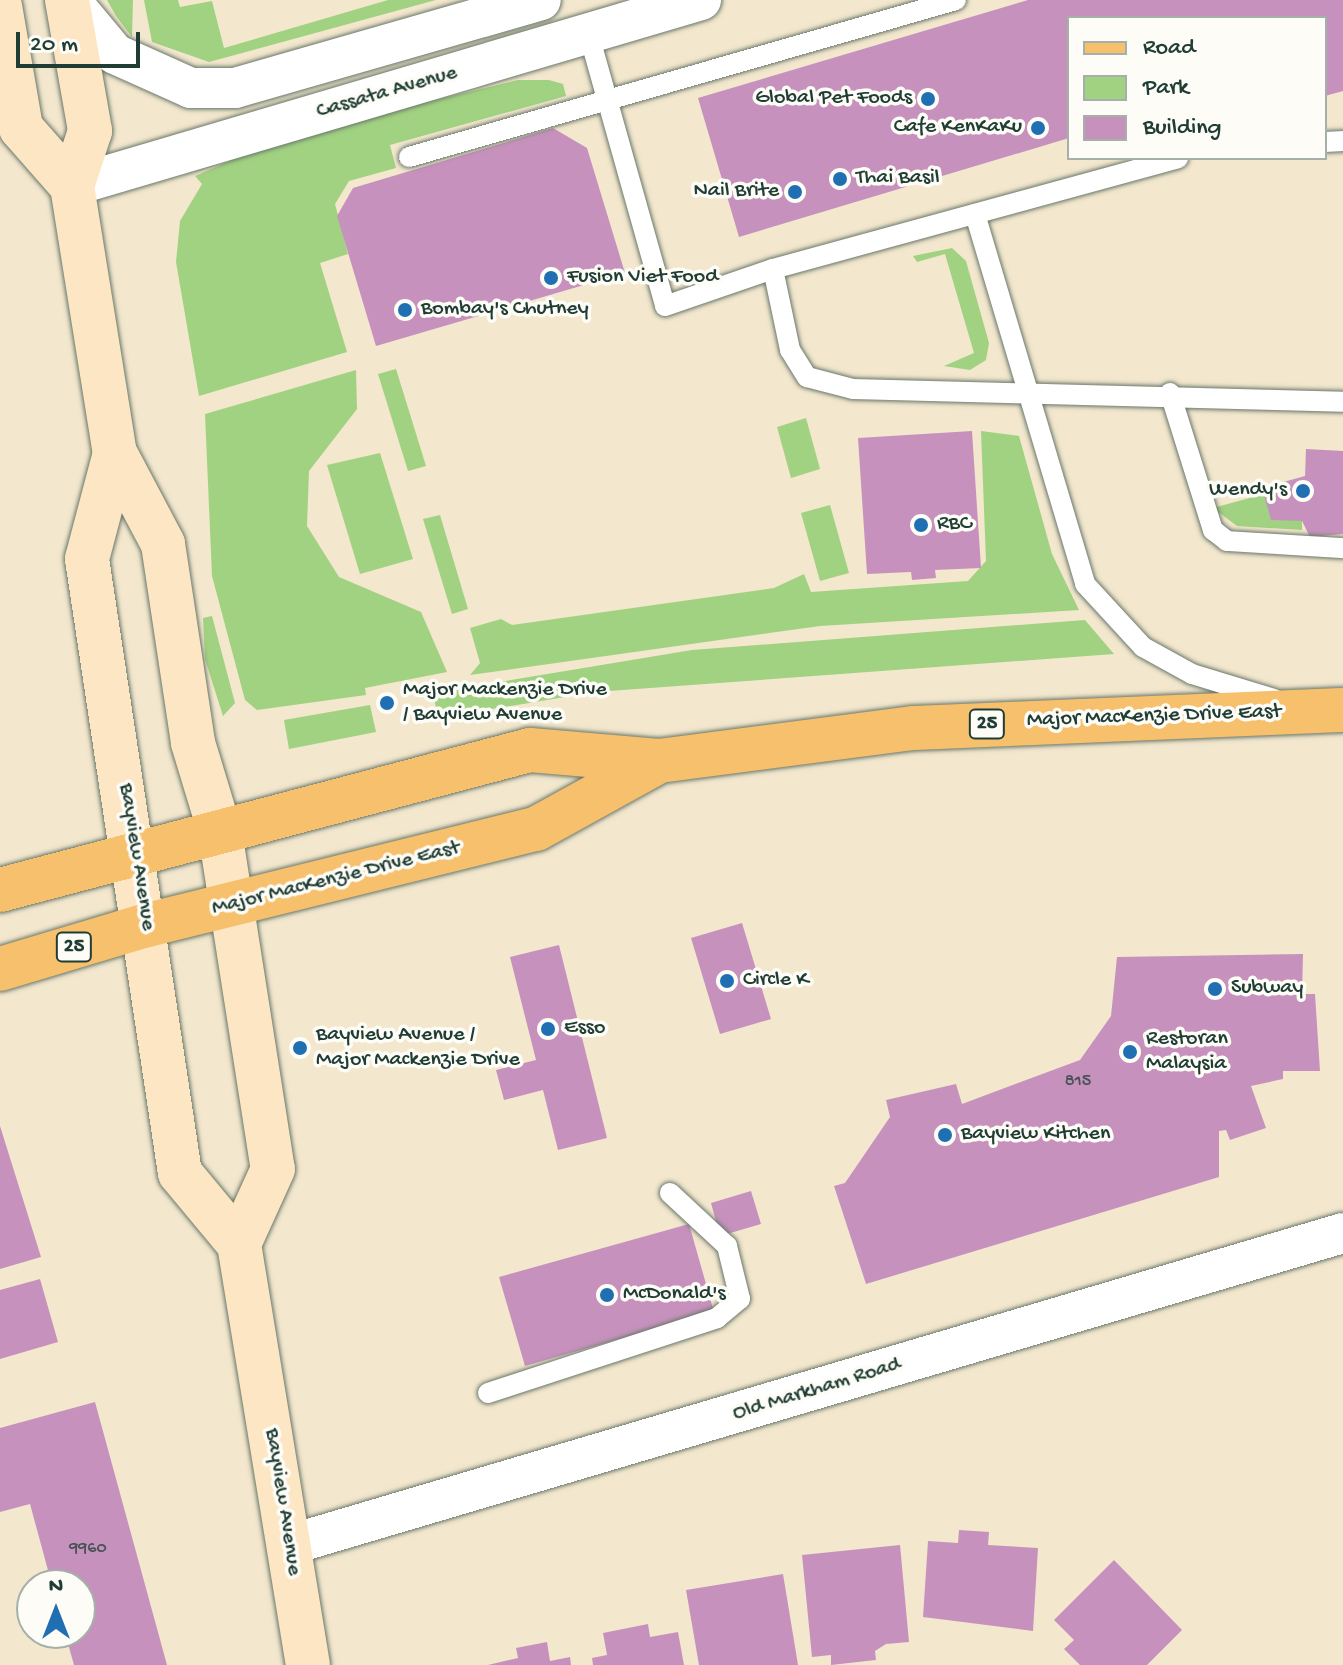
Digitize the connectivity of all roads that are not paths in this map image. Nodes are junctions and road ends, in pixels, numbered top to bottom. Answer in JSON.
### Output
{"nodes":[{"id":1,"x":68,"y":0,"type":"edge"},
{"id":2,"x":541,"y":0,"type":"edge"},
{"id":3,"x":701,"y":0,"type":"edge"},
{"id":4,"x":956,"y":0,"type":"edge"},
{"id":5,"x":0,"y":6,"type":"edge"},
{"id":6,"x":589,"y":35,"type":"junction"},
{"id":7,"x":607,"y":102,"type":"junction"},
{"id":8,"x":409,"y":157,"type":"dead end"},
{"id":9,"x":1171,"y":160,"type":"edge"},
{"id":10,"x":72,"y":186,"type":"junction"},
{"id":11,"x":975,"y":214,"type":"junction"},
{"id":12,"x":773,"y":269,"type":"junction"},
{"id":13,"x":1170,"y":393,"type":"junction"},
{"id":14,"x":1025,"y":396,"type":"junction"},
{"id":15,"x":1343,"y":402,"type":"edge"},
{"id":16,"x":115,"y":453,"type":"junction"},
{"id":17,"x":1343,"y":548,"type":"edge"},
{"id":18,"x":1334,"y":713,"type":"edge"},
{"id":19,"x":659,"y":761,"type":"junction"},
{"id":20,"x":220,"y":832,"type":"junction"},
{"id":21,"x":136,"y":853,"type":"junction"},
{"id":22,"x":0,"y":890,"type":"edge"},
{"id":23,"x":232,"y":906,"type":"junction"},
{"id":24,"x":147,"y":925,"type":"junction"},
{"id":25,"x":0,"y":969,"type":"edge"},
{"id":26,"x":670,"y":1193,"type":"dead end"},
{"id":27,"x":1343,"y":1233,"type":"edge"},
{"id":28,"x":239,"y":1244,"type":"junction"},
{"id":29,"x":488,"y":1393,"type":"dead end"},
{"id":30,"x":289,"y":1545,"type":"junction"},
{"id":31,"x":308,"y":1665,"type":"edge"}],
"edges":[{"from":1,"to":2,"type":"street"},
{"from":1,"to":10,"type":"main road","name":"Bayview Avenue"},
{"from":3,"to":6,"type":"street","name":"Cassata Avenue"},
{"from":4,"to":7,"type":"lane"},
{"from":5,"to":10,"type":"main road"},
{"from":6,"to":7,"type":"lane"},
{"from":6,"to":10,"type":"street","name":"Cassata Avenue"},
{"from":7,"to":8,"type":"lane"},
{"from":7,"to":12,"type":"lane"},
{"from":9,"to":11,"type":"lane"},
{"from":10,"to":16,"type":"main road","name":"Bayview Avenue"},
{"from":11,"to":12,"type":"lane"},
{"from":11,"to":14,"type":"lane"},
{"from":12,"to":14,"type":"lane"},
{"from":13,"to":14,"type":"lane"},
{"from":13,"to":15,"type":"lane"},
{"from":13,"to":17,"type":"lane"},
{"from":14,"to":18,"type":"lane"},
{"from":16,"to":20,"type":"main road","name":"Bayview Avenue"},
{"from":16,"to":21,"type":"main road","name":"Bayview Avenue"},
{"from":18,"to":19,"type":"main road","name":"Major MacKenzie Drive East","number":"25"},
{"from":19,"to":20,"type":"main road","name":"Major MacKenzie Drive East","number":"25"},
{"from":19,"to":23,"type":"main road","name":"Major MacKenzie Drive East","number":"25"},
{"from":20,"to":21,"type":"main road","name":"Major MacKenzie Drive East","number":"25"},
{"from":20,"to":23,"type":"main road","name":"Bayview Avenue"},
{"from":21,"to":22,"type":"main road","name":"Major MacKenzie Drive East","number":"25"},
{"from":21,"to":24,"type":"main road","name":"Bayview Avenue"},
{"from":23,"to":24,"type":"main road","name":"Major MacKenzie Drive East","number":"25"},
{"from":23,"to":28,"type":"main road","name":"Bayview Avenue"},
{"from":24,"to":25,"type":"main road","name":"Major MacKenzie Drive East","number":"25"},
{"from":24,"to":28,"type":"main road","name":"Bayview Avenue"},
{"from":26,"to":29,"type":"lane"},
{"from":27,"to":30,"type":"street","name":"Old Markham Road"},
{"from":28,"to":30,"type":"main road","name":"Bayview Avenue"},
{"from":30,"to":31,"type":"main road","name":"Bayview Avenue"}]}
